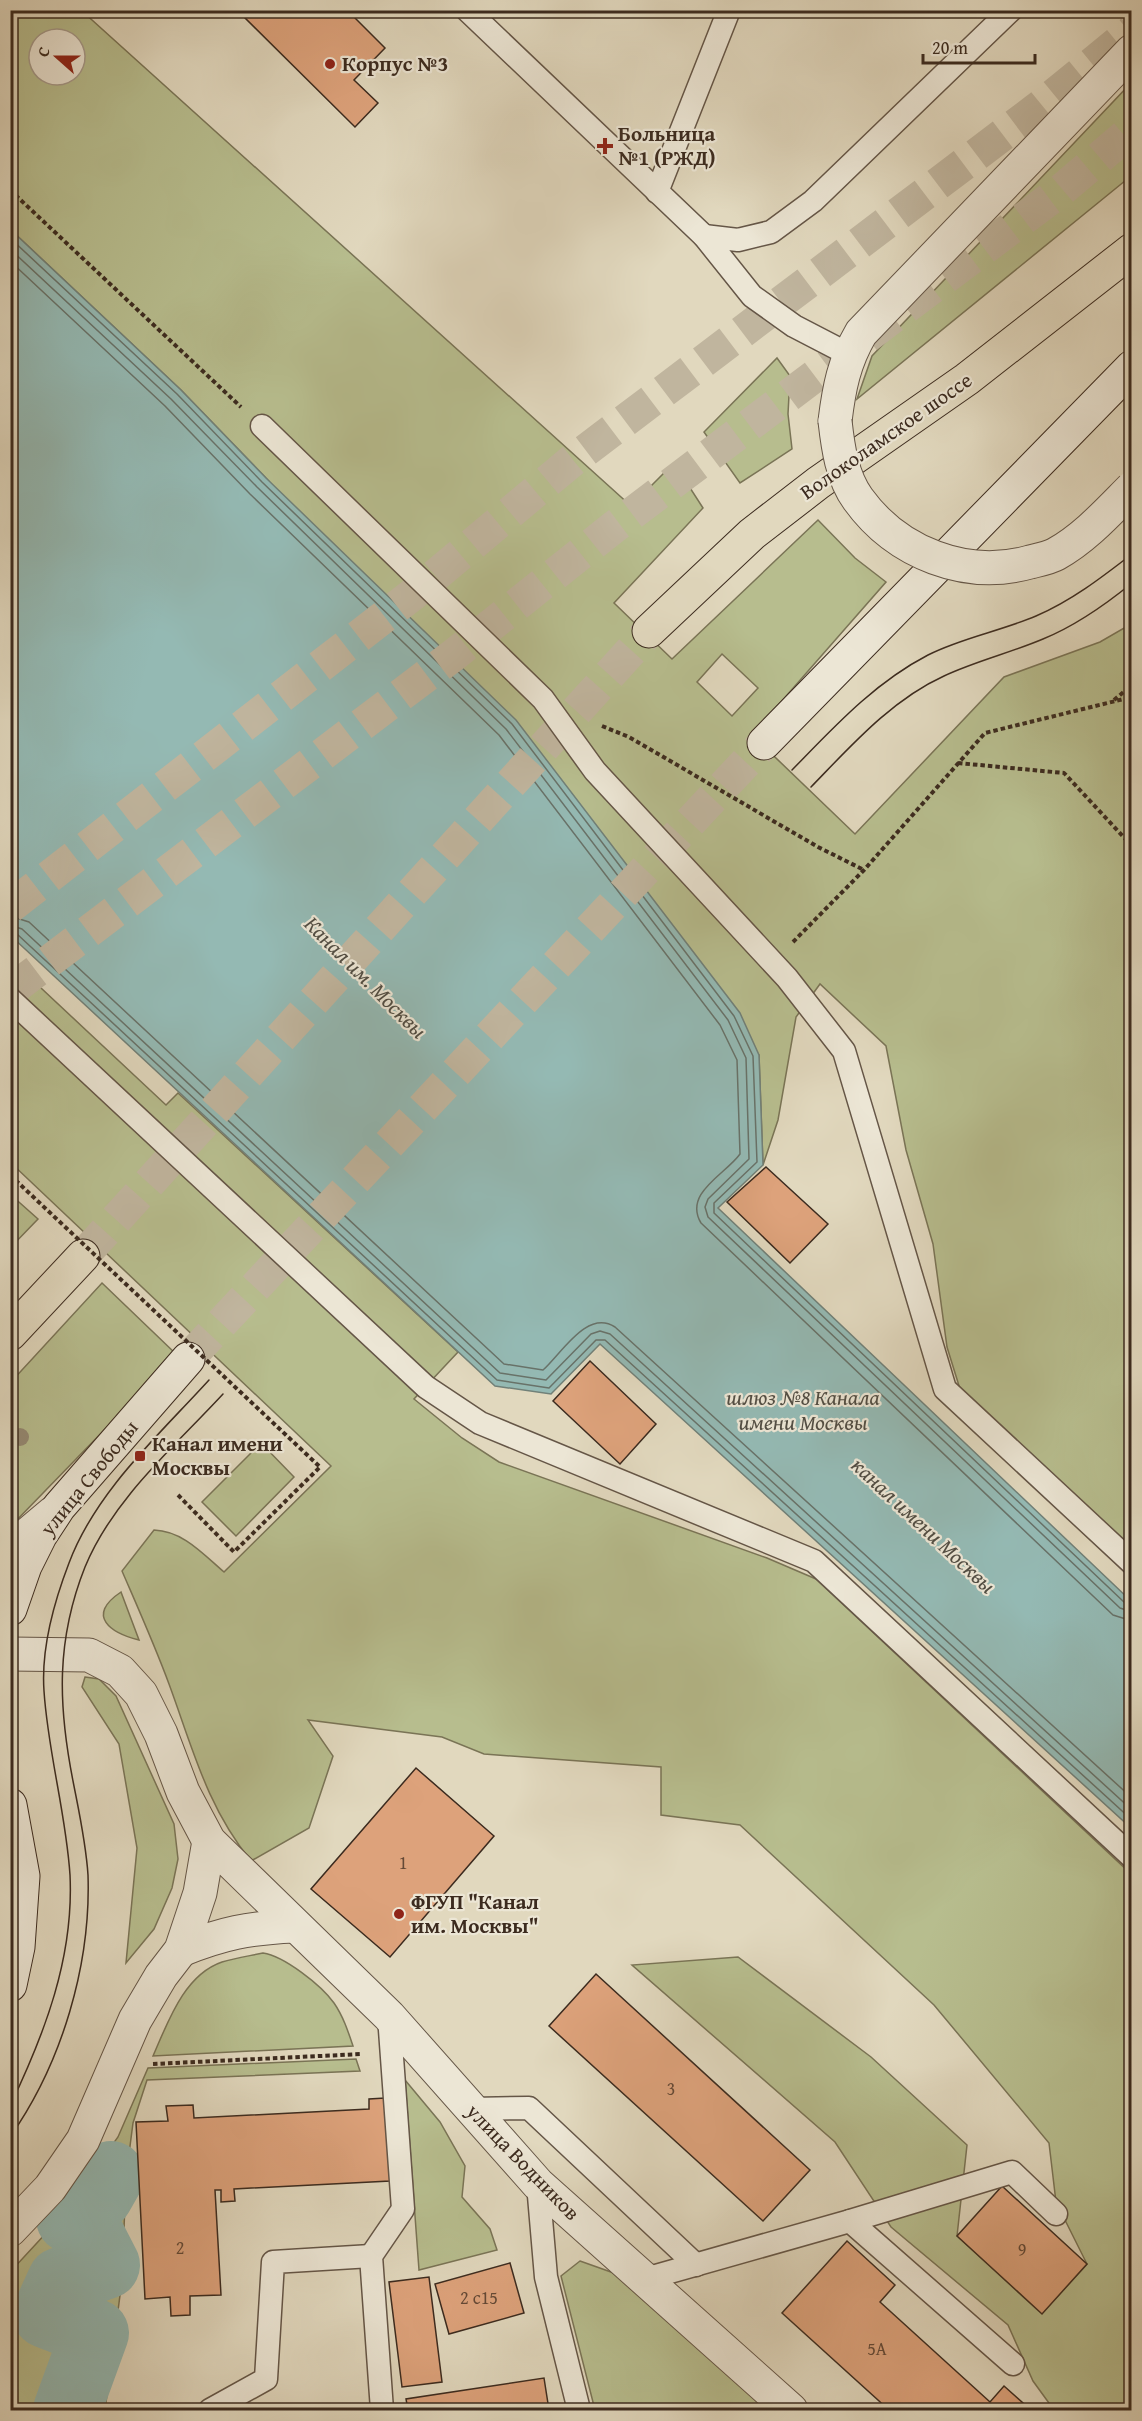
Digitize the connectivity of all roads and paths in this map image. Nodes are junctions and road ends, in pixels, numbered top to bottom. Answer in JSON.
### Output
{"nodes":[{"id":1,"x":467,"y":10,"type":"edge"},
{"id":2,"x":729,"y":10,"type":"edge"},
{"id":3,"x":1011,"y":10,"type":"edge"},
{"id":4,"x":1131,"y":51,"type":"edge"},
{"id":5,"x":10,"y":190,"type":"edge"},
{"id":6,"x":657,"y":192,"type":"junction"},
{"id":7,"x":704,"y":236,"type":"junction"},
{"id":8,"x":1131,"y":250,"type":"edge"},
{"id":9,"x":848,"y":354,"type":"junction"},
{"id":10,"x":1131,"y":367,"type":"edge"},
{"id":11,"x":262,"y":426,"type":"joint"},
{"id":12,"x":1131,"y":488,"type":"edge"},
{"id":13,"x":649,"y":631,"type":"tunnel mouth"},
{"id":14,"x":1131,"y":684,"type":"edge"},
{"id":15,"x":1131,"y":697,"type":"edge"},
{"id":16,"x":1113,"y":701,"type":"junction"},
{"id":17,"x":595,"y":723,"type":"dead end"},
{"id":18,"x":764,"y":743,"type":"tunnel mouth"},
{"id":19,"x":958,"y":763,"type":"junction"},
{"id":20,"x":1131,"y":846,"type":"edge"},
{"id":21,"x":864,"y":870,"type":"junction"},
{"id":22,"x":772,"y":964,"type":"junction"},
{"id":23,"x":10,"y":999,"type":"edge"},
{"id":24,"x":10,"y":1174,"type":"edge"},
{"id":25,"x":83,"y":1256,"type":"tunnel mouth"},
{"id":26,"x":10,"y":1334,"type":"edge"},
{"id":27,"x":188,"y":1359,"type":"tunnel mouth"},
{"id":28,"x":178,"y":1496,"type":"dead end"},
{"id":29,"x":59,"y":1507,"type":"junction"},
{"id":30,"x":10,"y":1549,"type":"edge"},
{"id":31,"x":1131,"y":1563,"type":"edge"},
{"id":32,"x":10,"y":1609,"type":"edge"},
{"id":33,"x":10,"y":1654,"type":"edge"},
{"id":34,"x":10,"y":1804,"type":"edge"},
{"id":35,"x":209,"y":1841,"type":"junction"},
{"id":36,"x":1131,"y":1857,"type":"edge"},
{"id":37,"x":294,"y":1926,"type":"junction"},
{"id":38,"x":181,"y":1950,"type":"junction"},
{"id":39,"x":10,"y":1985,"type":"edge"},
{"id":40,"x":389,"y":2016,"type":"junction"},
{"id":41,"x":392,"y":2052,"type":"junction"},
{"id":42,"x":144,"y":2065,"type":"dead end"},
{"id":43,"x":472,"y":2109,"type":"junction"},
{"id":44,"x":538,"y":2184,"type":"junction"},
{"id":45,"x":1056,"y":2214,"type":"dead end"},
{"id":46,"x":850,"y":2221,"type":"junction"},
{"id":47,"x":10,"y":2230,"type":"edge"},
{"id":48,"x":371,"y":2256,"type":"junction"},
{"id":49,"x":696,"y":2265,"type":"junction"},
{"id":50,"x":645,"y":2279,"type":"junction"},
{"id":51,"x":1013,"y":2364,"type":"dead end"},
{"id":52,"x":210,"y":2410,"type":"edge"},
{"id":53,"x":382,"y":2410,"type":"edge"},
{"id":54,"x":579,"y":2410,"type":"edge"},
{"id":55,"x":791,"y":2410,"type":"edge"}],
"edges":[{"from":1,"to":6,"type":"lane"},
{"from":2,"to":6,"type":"lane"},
{"from":3,"to":7,"type":"lane"},
{"from":4,"to":9,"type":"street"},
{"from":5,"to":11,"type":"path"},
{"from":6,"to":7,"type":"lane"},
{"from":7,"to":9,"type":"lane"},
{"from":8,"to":13,"type":"main road","name":"Волоколамское шоссе"},
{"from":9,"to":12,"type":"street","bridge":true},
{"from":10,"to":18,"type":"street"},
{"from":11,"to":22,"type":"lane"},
{"from":14,"to":16,"type":"path"},
{"from":15,"to":16,"type":"path"},
{"from":16,"to":19,"type":"path"},
{"from":17,"to":21,"type":"path"},
{"from":19,"to":20,"type":"path"},
{"from":19,"to":21,"type":"path"},
{"from":21,"to":22,"type":"path"},
{"from":22,"to":31,"type":"lane"},
{"from":23,"to":36,"type":"lane"},
{"from":24,"to":28,"type":"path","bridge":true},
{"from":25,"to":26,"type":"main road"},
{"from":27,"to":29,"type":"street","name":"улица Свободы"},
{"from":29,"to":30,"type":"street"},
{"from":29,"to":32,"type":"street","name":"улица Свободы"},
{"from":33,"to":35,"type":"street","name":"улица Водников"},
{"from":34,"to":39,"type":"street"},
{"from":35,"to":37,"type":"street","name":"улица Водников"},
{"from":35,"to":38,"type":"street"},
{"from":37,"to":38,"type":"street"},
{"from":37,"to":40,"type":"street","name":"улица Водников"},
{"from":38,"to":47,"type":"street"},
{"from":40,"to":41,"type":"lane"},
{"from":40,"to":43,"type":"street","name":"улица Водников"},
{"from":41,"to":42,"type":"path"},
{"from":41,"to":48,"type":"lane"},
{"from":43,"to":44,"type":"street","name":"улица Водников"},
{"from":43,"to":49,"type":"lane"},
{"from":44,"to":50,"type":"street","name":"улица Водников"},
{"from":44,"to":54,"type":"lane"},
{"from":45,"to":46,"type":"lane"},
{"from":46,"to":49,"type":"lane"},
{"from":46,"to":51,"type":"lane"},
{"from":48,"to":52,"type":"lane"},
{"from":48,"to":53,"type":"lane"},
{"from":49,"to":50,"type":"lane"},
{"from":50,"to":55,"type":"street","name":"улица Водников"}]}
